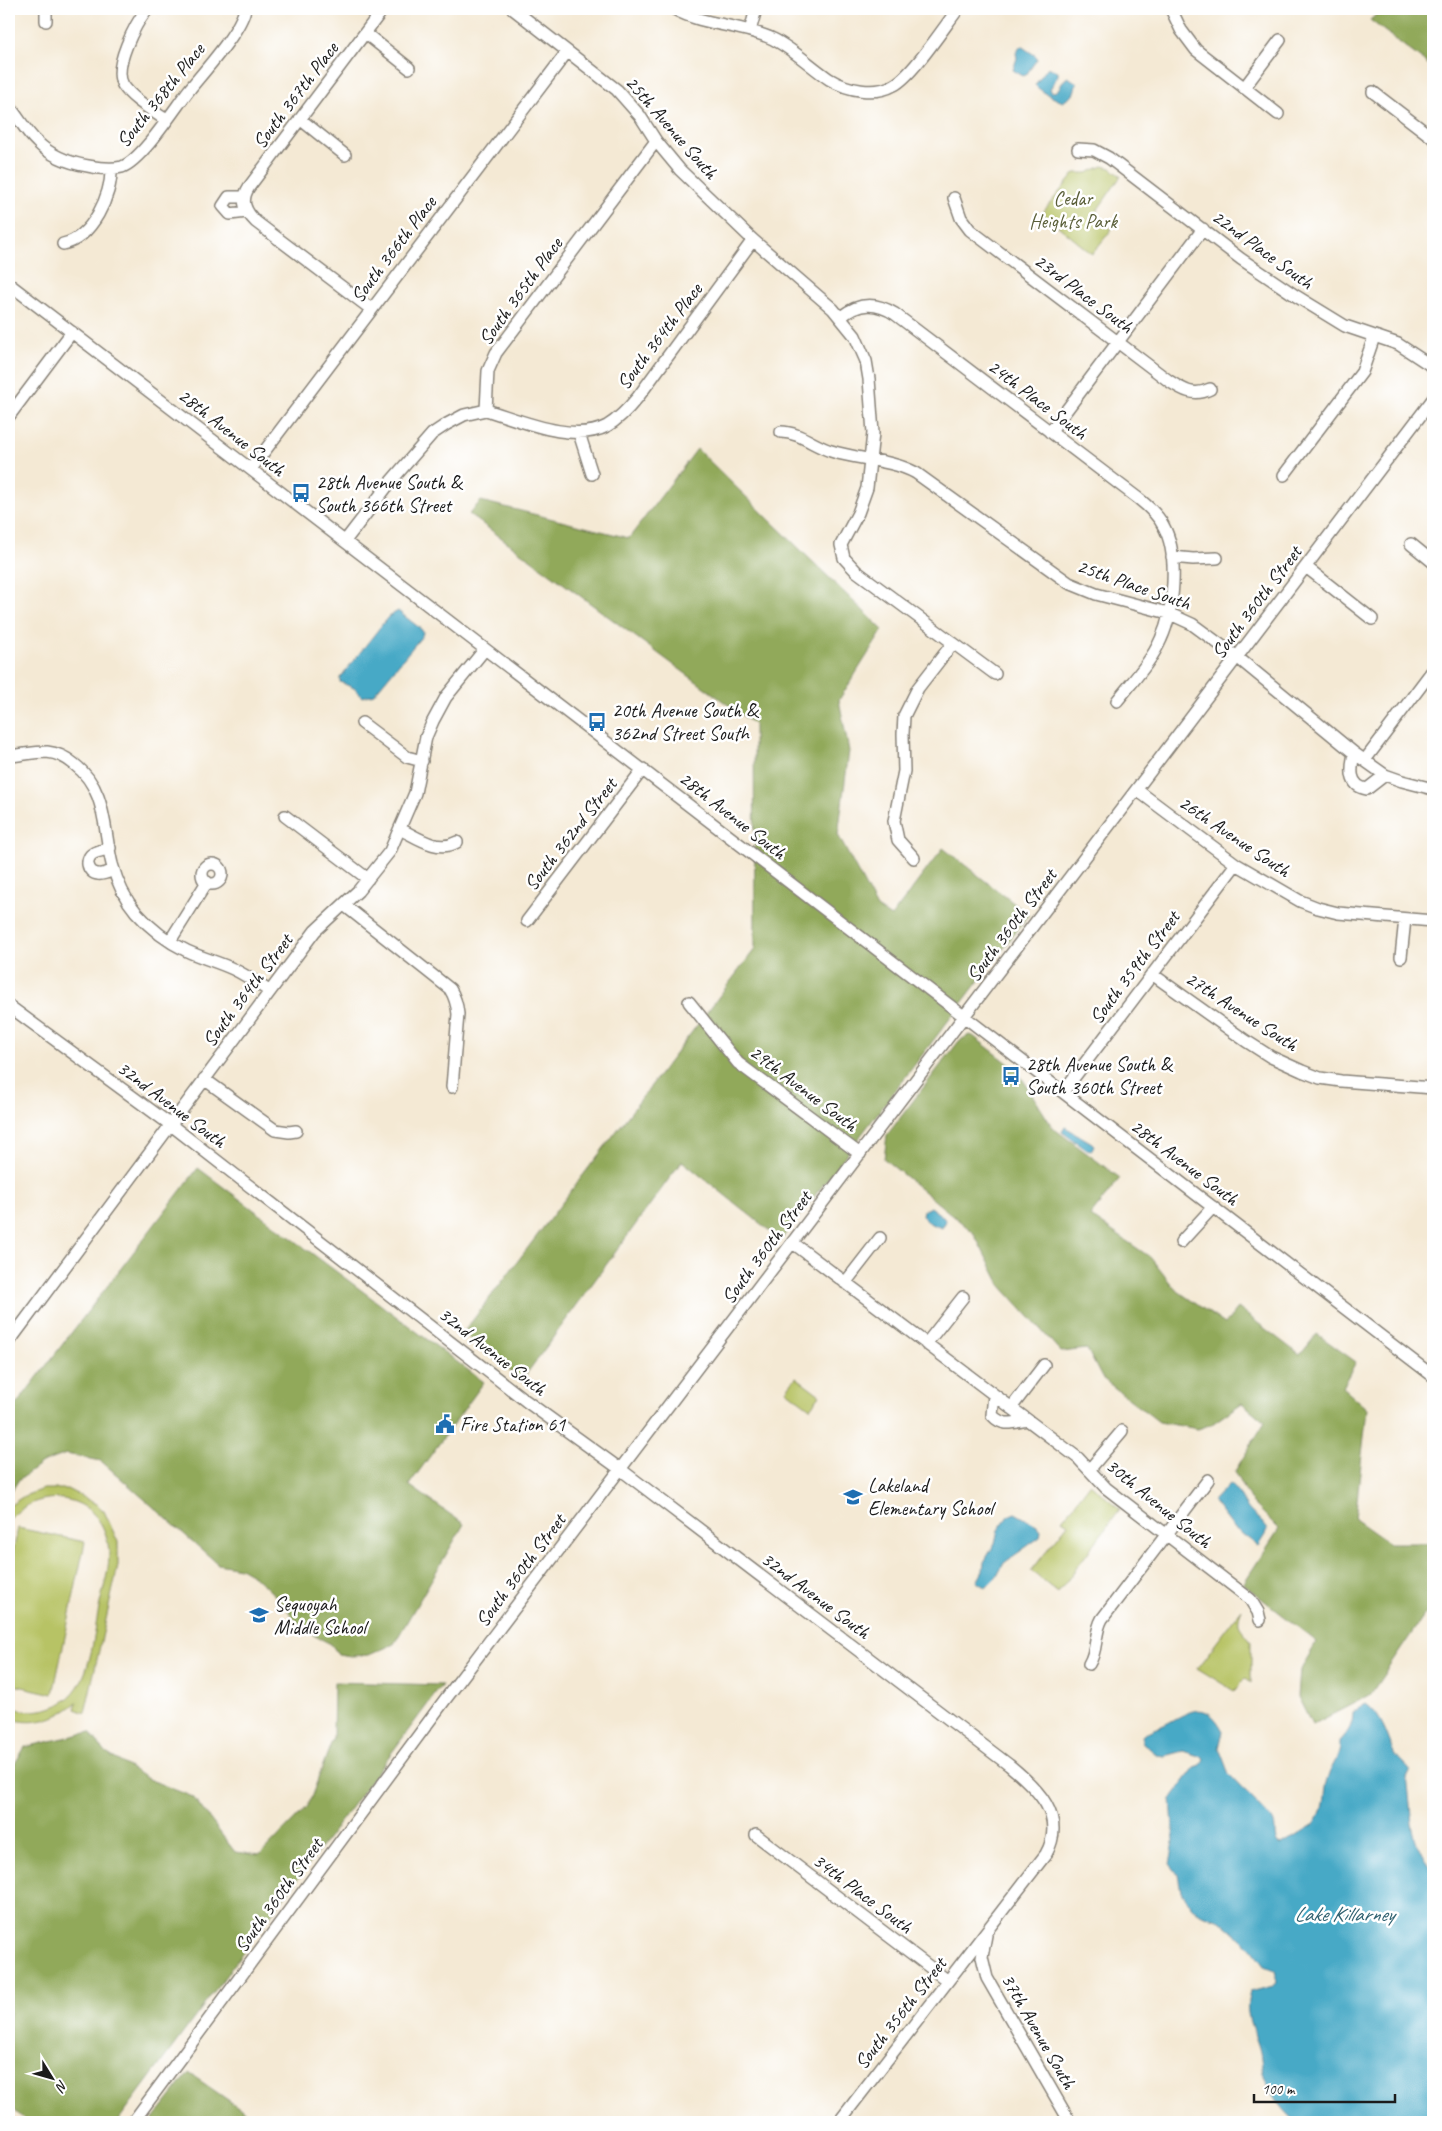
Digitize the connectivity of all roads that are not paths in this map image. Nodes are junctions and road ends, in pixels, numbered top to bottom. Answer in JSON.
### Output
{"nodes":[{"id":1,"x":46,"y":9,"type":"edge"},
{"id":2,"x":147,"y":9,"type":"edge"},
{"id":3,"x":245,"y":9,"type":"edge"},
{"id":4,"x":383,"y":9,"type":"edge"},
{"id":5,"x":513,"y":9,"type":"edge"},
{"id":6,"x":674,"y":9,"type":"edge"},
{"id":7,"x":756,"y":9,"type":"edge"},
{"id":8,"x":958,"y":9,"type":"edge"},
{"id":9,"x":1172,"y":9,"type":"edge"},
{"id":10,"x":46,"y":21,"type":"dead end"},
{"id":11,"x":750,"y":31,"type":"junction"},
{"id":12,"x":365,"y":33,"type":"junction"},
{"id":13,"x":1280,"y":40,"type":"dead end"},
{"id":14,"x":567,"y":52,"type":"junction"},
{"id":15,"x":409,"y":68,"type":"dead end"},
{"id":16,"x":1244,"y":88,"type":"junction"},
{"id":17,"x":1373,"y":92,"type":"dead end"},
{"id":18,"x":9,"y":106,"type":"edge"},
{"id":19,"x":1278,"y":114,"type":"dead end"},
{"id":20,"x":300,"y":119,"type":"junction"},
{"id":21,"x":166,"y":120,"type":"junction"},
{"id":22,"x":1433,"y":138,"type":"edge"},
{"id":23,"x":656,"y":142,"type":"junction"},
{"id":24,"x":1078,"y":149,"type":"dead end"},
{"id":25,"x":345,"y":155,"type":"dead end"},
{"id":26,"x":111,"y":168,"type":"junction"},
{"id":27,"x":954,"y":198,"type":"dead end"},
{"id":28,"x":1203,"y":229,"type":"junction"},
{"id":29,"x":753,"y":240,"type":"junction"},
{"id":30,"x":63,"y":244,"type":"dead end"},
{"id":31,"x":9,"y":284,"type":"edge"},
{"id":32,"x":370,"y":309,"type":"junction"},
{"id":33,"x":841,"y":317,"type":"junction"},
{"id":34,"x":72,"y":332,"type":"junction"},
{"id":35,"x":1374,"y":337,"type":"junction"},
{"id":36,"x":1119,"y":343,"type":"junction"},
{"id":37,"x":1433,"y":367,"type":"edge"},
{"id":38,"x":1210,"y":389,"type":"dead end"},
{"id":39,"x":1433,"y":399,"type":"edge"},
{"id":40,"x":486,"y":410,"type":"junction"},
{"id":41,"x":9,"y":416,"type":"edge"},
{"id":42,"x":781,"y":432,"type":"dead end"},
{"id":43,"x":1050,"y":432,"type":"junction"},
{"id":44,"x":579,"y":433,"type":"junction"},
{"id":45,"x":871,"y":459,"type":"junction"},
{"id":46,"x":251,"y":469,"type":"junction"},
{"id":47,"x":592,"y":474,"type":"dead end"},
{"id":48,"x":1284,"y":475,"type":"dead end"},
{"id":49,"x":345,"y":541,"type":"junction"},
{"id":50,"x":1410,"y":544,"type":"dead end"},
{"id":51,"x":1172,"y":557,"type":"junction"},
{"id":52,"x":1217,"y":558,"type":"dead end"},
{"id":53,"x":1433,"y":562,"type":"edge"},
{"id":54,"x":1306,"y":567,"type":"junction"},
{"id":55,"x":1168,"y":613,"type":"junction"},
{"id":56,"x":1372,"y":619,"type":"dead end"},
{"id":57,"x":953,"y":643,"type":"junction"},
{"id":58,"x":485,"y":649,"type":"junction"},
{"id":59,"x":1238,"y":658,"type":"junction"},
{"id":60,"x":1433,"y":670,"type":"edge"},
{"id":61,"x":995,"y":674,"type":"dead end"},
{"id":62,"x":1116,"y":701,"type":"dead end"},
{"id":63,"x":362,"y":723,"type":"dead end"},
{"id":64,"x":1354,"y":753,"type":"junction"},
{"id":65,"x":9,"y":756,"type":"edge"},
{"id":66,"x":1365,"y":760,"type":"junction"},
{"id":67,"x":422,"y":761,"type":"junction"},
{"id":68,"x":643,"y":770,"type":"junction"},
{"id":69,"x":1385,"y":775,"type":"junction"},
{"id":70,"x":1433,"y":789,"type":"edge"},
{"id":71,"x":1137,"y":790,"type":"junction"},
{"id":72,"x":284,"y":816,"type":"dead end"},
{"id":73,"x":400,"y":829,"type":"junction"},
{"id":74,"x":458,"y":842,"type":"dead end"},
{"id":75,"x":110,"y":848,"type":"junction"},
{"id":76,"x":914,"y":858,"type":"dead end"},
{"id":77,"x":1236,"y":864,"type":"junction"},
{"id":78,"x":114,"y":870,"type":"junction"},
{"id":79,"x":368,"y":880,"type":"junction"},
{"id":80,"x":207,"y":882,"type":"dead end"},
{"id":81,"x":344,"y":905,"type":"junction"},
{"id":82,"x":1404,"y":919,"type":"junction"},
{"id":83,"x":527,"y":921,"type":"dead end"},
{"id":84,"x":1433,"y":921,"type":"edge"},
{"id":85,"x":170,"y":941,"type":"junction"},
{"id":86,"x":1401,"y":957,"type":"dead end"},
{"id":87,"x":1152,"y":974,"type":"junction"},
{"id":88,"x":269,"y":991,"type":"junction"},
{"id":89,"x":689,"y":1002,"type":"dead end"},
{"id":90,"x":9,"y":1006,"type":"edge"},
{"id":91,"x":964,"y":1017,"type":"junction"},
{"id":92,"x":204,"y":1079,"type":"junction"},
{"id":93,"x":452,"y":1087,"type":"dead end"},
{"id":94,"x":1433,"y":1088,"type":"edge"},
{"id":95,"x":1064,"y":1092,"type":"junction"},
{"id":96,"x":171,"y":1125,"type":"junction"},
{"id":97,"x":296,"y":1131,"type":"dead end"},
{"id":98,"x":860,"y":1154,"type":"junction"},
{"id":99,"x":1212,"y":1207,"type":"junction"},
{"id":100,"x":880,"y":1238,"type":"dead end"},
{"id":101,"x":1180,"y":1242,"type":"dead end"},
{"id":102,"x":793,"y":1243,"type":"junction"},
{"id":103,"x":845,"y":1282,"type":"junction"},
{"id":104,"x":963,"y":1297,"type":"dead end"},
{"id":105,"x":9,"y":1342,"type":"edge"},
{"id":106,"x":926,"y":1344,"type":"junction"},
{"id":107,"x":1044,"y":1365,"type":"dead end"},
{"id":108,"x":1433,"y":1376,"type":"edge"},
{"id":109,"x":994,"y":1395,"type":"junction"},
{"id":110,"x":1011,"y":1408,"type":"junction"},
{"id":111,"x":1027,"y":1420,"type":"junction"},
{"id":112,"x":1122,"y":1431,"type":"dead end"},
{"id":113,"x":620,"y":1469,"type":"junction"},
{"id":114,"x":1090,"y":1470,"type":"junction"},
{"id":115,"x":1208,"y":1480,"type":"dead end"},
{"id":116,"x":1166,"y":1535,"type":"junction"},
{"id":117,"x":1260,"y":1620,"type":"dead end"},
{"id":118,"x":1089,"y":1664,"type":"dead end"},
{"id":119,"x":756,"y":1835,"type":"dead end"},
{"id":120,"x":990,"y":1927,"type":"junction"},
{"id":121,"x":948,"y":1981,"type":"junction"},
{"id":122,"x":133,"y":2122,"type":"edge"},
{"id":123,"x":839,"y":2122,"type":"edge"},
{"id":124,"x":1070,"y":2122,"type":"edge"}],
"edges":[{"from":1,"to":10,"type":"street"},
{"from":2,"to":21,"type":"street"},
{"from":3,"to":21,"type":"street","name":"South 368th Place"},
{"from":4,"to":12,"type":"street","name":"South 367th Place"},
{"from":5,"to":14,"type":"street","name":"25th Avenue South"},
{"from":6,"to":11,"type":"street"},
{"from":7,"to":11,"type":"street"},
{"from":8,"to":11,"type":"street"},
{"from":9,"to":16,"type":"street"},
{"from":12,"to":15,"type":"street"},
{"from":12,"to":20,"type":"street","name":"South 367th Place"},
{"from":13,"to":16,"type":"street"},
{"from":14,"to":23,"type":"street","name":"25th Avenue South"},
{"from":14,"to":32,"type":"street","name":"South 366th Place"},
{"from":16,"to":19,"type":"street"},
{"from":17,"to":22,"type":"street"},
{"from":18,"to":26,"type":"street"},
{"from":20,"to":25,"type":"street"},
{"from":20,"to":32,"type":"street","name":"South 367th Place"},
{"from":21,"to":26,"type":"street","name":"South 368th Place"},
{"from":23,"to":29,"type":"street","name":"25th Avenue South"},
{"from":23,"to":40,"type":"street","name":"South 365th Place"},
{"from":24,"to":28,"type":"street","name":"22nd Place South"},
{"from":26,"to":30,"type":"street"},
{"from":27,"to":36,"type":"street","name":"23rd Place South"},
{"from":28,"to":35,"type":"street","name":"22nd Place South"},
{"from":28,"to":36,"type":"street"},
{"from":29,"to":33,"type":"street","name":"25th Avenue South"},
{"from":29,"to":44,"type":"street","name":"South 364th Place"},
{"from":31,"to":34,"type":"street","name":"28th Avenue South"},
{"from":32,"to":46,"type":"street","name":"South 366th Place"},
{"from":33,"to":43,"type":"street","name":"24th Place South"},
{"from":33,"to":45,"type":"street","name":"25th Avenue South"},
{"from":34,"to":41,"type":"street"},
{"from":34,"to":46,"type":"street","name":"28th Avenue South"},
{"from":35,"to":37,"type":"street","name":"22nd Place South"},
{"from":35,"to":48,"type":"street"},
{"from":36,"to":38,"type":"street","name":"23rd Place South"},
{"from":36,"to":43,"type":"street"},
{"from":39,"to":54,"type":"street","name":"South 360th Street"},
{"from":40,"to":44,"type":"street"},
{"from":40,"to":49,"type":"street"},
{"from":42,"to":45,"type":"street","name":"25th Place South"},
{"from":43,"to":51,"type":"street","name":"24th Place South"},
{"from":44,"to":47,"type":"street"},
{"from":45,"to":55,"type":"street","name":"25th Place South"},
{"from":45,"to":57,"type":"street","name":"25th Avenue South"},
{"from":46,"to":49,"type":"street","name":"28th Avenue South"},
{"from":49,"to":58,"type":"street","name":"28th Avenue South"},
{"from":50,"to":53,"type":"street"},
{"from":51,"to":52,"type":"street"},
{"from":51,"to":55,"type":"street","name":"24th Place South"},
{"from":54,"to":56,"type":"street"},
{"from":54,"to":59,"type":"street","name":"South 360th Street"},
{"from":55,"to":59,"type":"street","name":"25th Place South"},
{"from":55,"to":62,"type":"street","name":"24th Place South"},
{"from":57,"to":61,"type":"street"},
{"from":57,"to":76,"type":"street"},
{"from":58,"to":67,"type":"street","name":"South 364th Street"},
{"from":58,"to":68,"type":"street","name":"28th Avenue South"},
{"from":59,"to":64,"type":"street","name":"25th Place South"},
{"from":59,"to":71,"type":"street","name":"South 360th Street"},
{"from":60,"to":66,"type":"street"},
{"from":63,"to":67,"type":"street"},
{"from":64,"to":66,"type":"street","name":"25th Place South"},
{"from":64,"to":69,"type":"street"},
{"from":65,"to":75,"type":"street"},
{"from":66,"to":69,"type":"street","name":"25th Place South"},
{"from":67,"to":73,"type":"street","name":"South 364th Street"},
{"from":68,"to":83,"type":"street","name":"South 362nd Street"},
{"from":68,"to":91,"type":"street","name":"28th Avenue South"},
{"from":69,"to":70,"type":"street","name":"25th Place South"},
{"from":71,"to":77,"type":"street","name":"26th Avenue South"},
{"from":71,"to":91,"type":"street","name":"South 360th Street"},
{"from":72,"to":79,"type":"street"},
{"from":73,"to":74,"type":"street"},
{"from":73,"to":79,"type":"street","name":"South 364th Street"},
{"from":75,"to":78,"type":"street"},
{"from":75,"to":78,"type":"street"},
{"from":77,"to":82,"type":"street","name":"26th Avenue South"},
{"from":77,"to":87,"type":"street","name":"South 359th Street"},
{"from":78,"to":85,"type":"street"},
{"from":79,"to":81,"type":"street","name":"South 364th Street"},
{"from":80,"to":85,"type":"street"},
{"from":81,"to":88,"type":"street","name":"South 364th Street"},
{"from":81,"to":93,"type":"street"},
{"from":82,"to":84,"type":"street","name":"26th Avenue South"},
{"from":82,"to":86,"type":"street"},
{"from":85,"to":88,"type":"street"},
{"from":87,"to":94,"type":"street","name":"27th Avenue South"},
{"from":87,"to":95,"type":"street","name":"South 359th Street"},
{"from":88,"to":92,"type":"street","name":"South 364th Street"},
{"from":89,"to":98,"type":"street","name":"29th Avenue South"},
{"from":90,"to":96,"type":"street","name":"32nd Avenue South"},
{"from":91,"to":95,"type":"street","name":"28th Avenue South"},
{"from":91,"to":98,"type":"street","name":"South 360th Street"},
{"from":92,"to":96,"type":"street","name":"South 364th Street"},
{"from":92,"to":97,"type":"street"},
{"from":95,"to":99,"type":"street","name":"28th Avenue South"},
{"from":96,"to":105,"type":"street","name":"South 364th Street"},
{"from":96,"to":113,"type":"street","name":"32nd Avenue South"},
{"from":98,"to":102,"type":"street","name":"South 360th Street"},
{"from":99,"to":101,"type":"street"},
{"from":99,"to":108,"type":"street","name":"28th Avenue South"},
{"from":100,"to":103,"type":"street"},
{"from":102,"to":103,"type":"street","name":"30th Avenue South"},
{"from":102,"to":113,"type":"street","name":"South 360th Street"},
{"from":103,"to":106,"type":"street","name":"30th Avenue South"},
{"from":104,"to":106,"type":"street"},
{"from":106,"to":109,"type":"street","name":"30th Avenue South"},
{"from":107,"to":110,"type":"street"},
{"from":109,"to":110,"type":"street","name":"30th Avenue South"},
{"from":109,"to":111,"type":"street"},
{"from":110,"to":111,"type":"street","name":"30th Avenue South"},
{"from":111,"to":114,"type":"street","name":"30th Avenue South"},
{"from":112,"to":114,"type":"street"},
{"from":113,"to":120,"type":"street","name":"32nd Avenue South"},
{"from":113,"to":122,"type":"street","name":"South 360th Street"},
{"from":114,"to":116,"type":"street","name":"30th Avenue South"},
{"from":115,"to":116,"type":"street"},
{"from":116,"to":117,"type":"street","name":"30th Avenue South"},
{"from":116,"to":118,"type":"street"},
{"from":119,"to":121,"type":"street","name":"34th Place South"},
{"from":120,"to":121,"type":"street","name":"South 356th Street"},
{"from":120,"to":124,"type":"street","name":"37th Avenue South"},
{"from":121,"to":123,"type":"street","name":"South 356th Street"}]}
